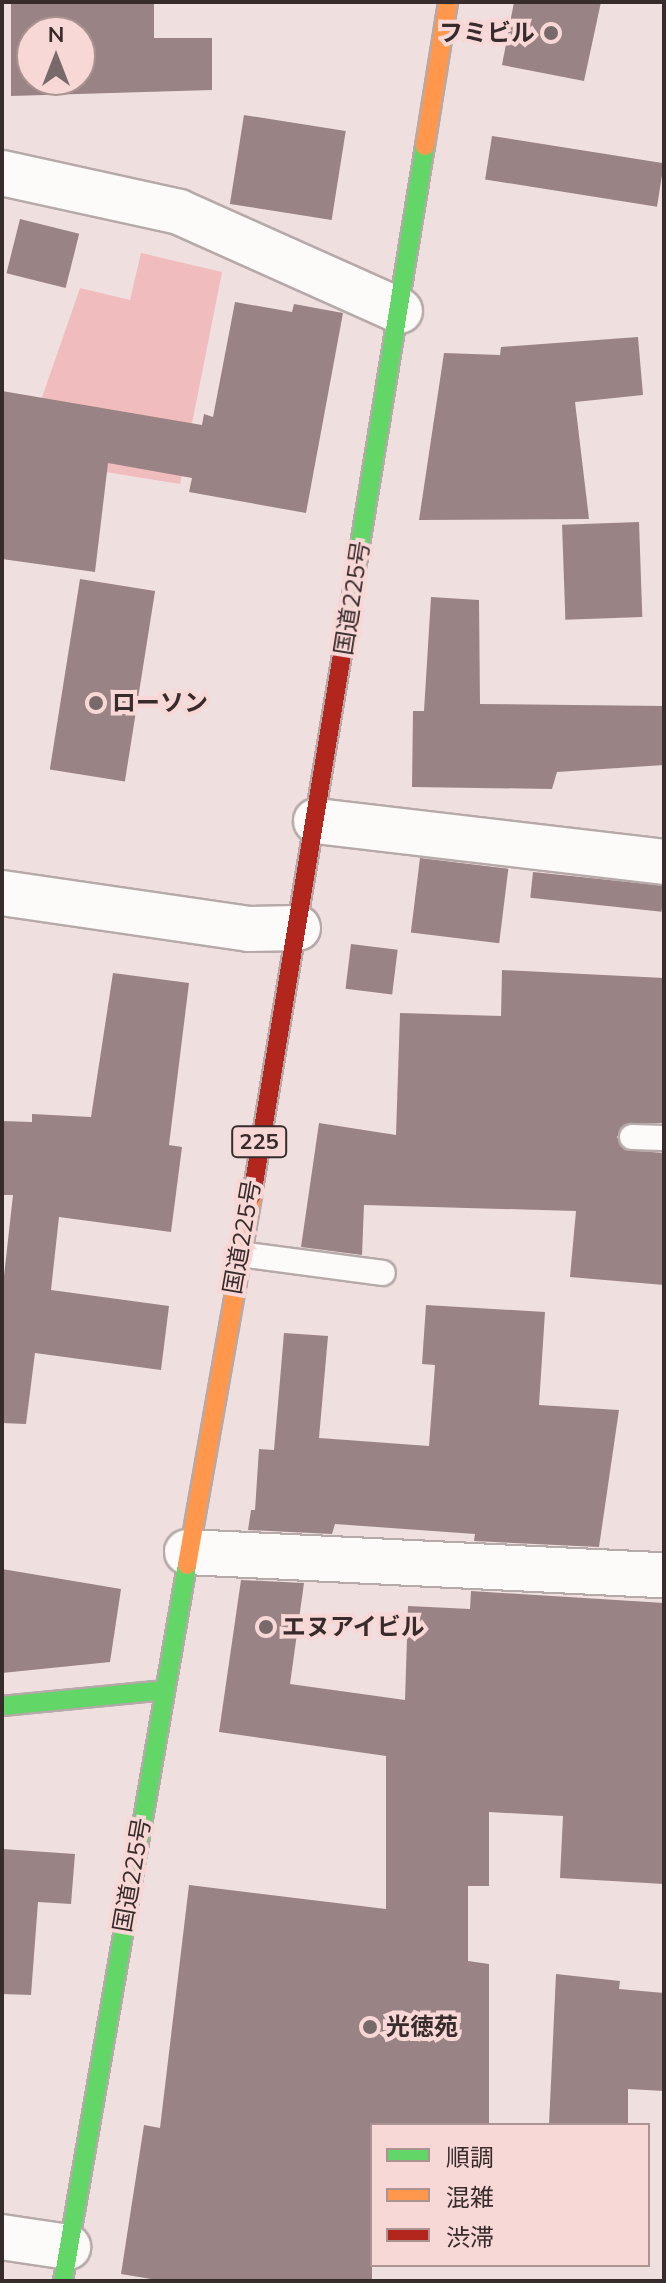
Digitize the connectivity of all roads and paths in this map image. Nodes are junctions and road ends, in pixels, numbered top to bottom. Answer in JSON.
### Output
{"nodes":[{"id":1,"x":448,"y":2,"type":"edge"},
{"id":2,"x":2,"y":173,"type":"edge"},
{"id":3,"x":400,"y":311,"type":"junction"},
{"id":4,"x":316,"y":821,"type":"junction"},
{"id":5,"x":664,"y":862,"type":"edge"},
{"id":6,"x":2,"y":893,"type":"edge"},
{"id":7,"x":298,"y":928,"type":"junction"},
{"id":8,"x":632,"y":1137,"type":"dead end"},
{"id":9,"x":664,"y":1138,"type":"edge"},
{"id":10,"x":239,"y":1254,"type":"junction"},
{"id":11,"x":383,"y":1273,"type":"dead end"},
{"id":12,"x":187,"y":1552,"type":"junction"},
{"id":13,"x":664,"y":1575,"type":"edge"},
{"id":14,"x":164,"y":1690,"type":"junction"},
{"id":15,"x":2,"y":1706,"type":"edge"},
{"id":16,"x":2,"y":2237,"type":"edge"},
{"id":17,"x":65,"y":2264,"type":"edge"}],
"edges":[{"from":1,"to":3,"type":"main road","name":"国道225号","number":"225"},
{"from":2,"to":3,"type":"street"},
{"from":3,"to":4,"type":"main road","name":"国道225号","number":"225"},
{"from":4,"to":5,"type":"street"},
{"from":4,"to":7,"type":"main road","name":"国道225号","number":"225"},
{"from":6,"to":7,"type":"street"},
{"from":7,"to":10,"type":"main road","name":"国道225号","number":"225"},
{"from":8,"to":9,"type":"lane"},
{"from":10,"to":11,"type":"lane"},
{"from":10,"to":12,"type":"main road","name":"国道225号","number":"225"},
{"from":12,"to":13,"type":"street"},
{"from":12,"to":14,"type":"main road","name":"国道225号","number":"225"},
{"from":14,"to":15,"type":"main road"},
{"from":14,"to":17,"type":"main road","name":"国道225号","number":"225"},
{"from":16,"to":17,"type":"street"}]}
